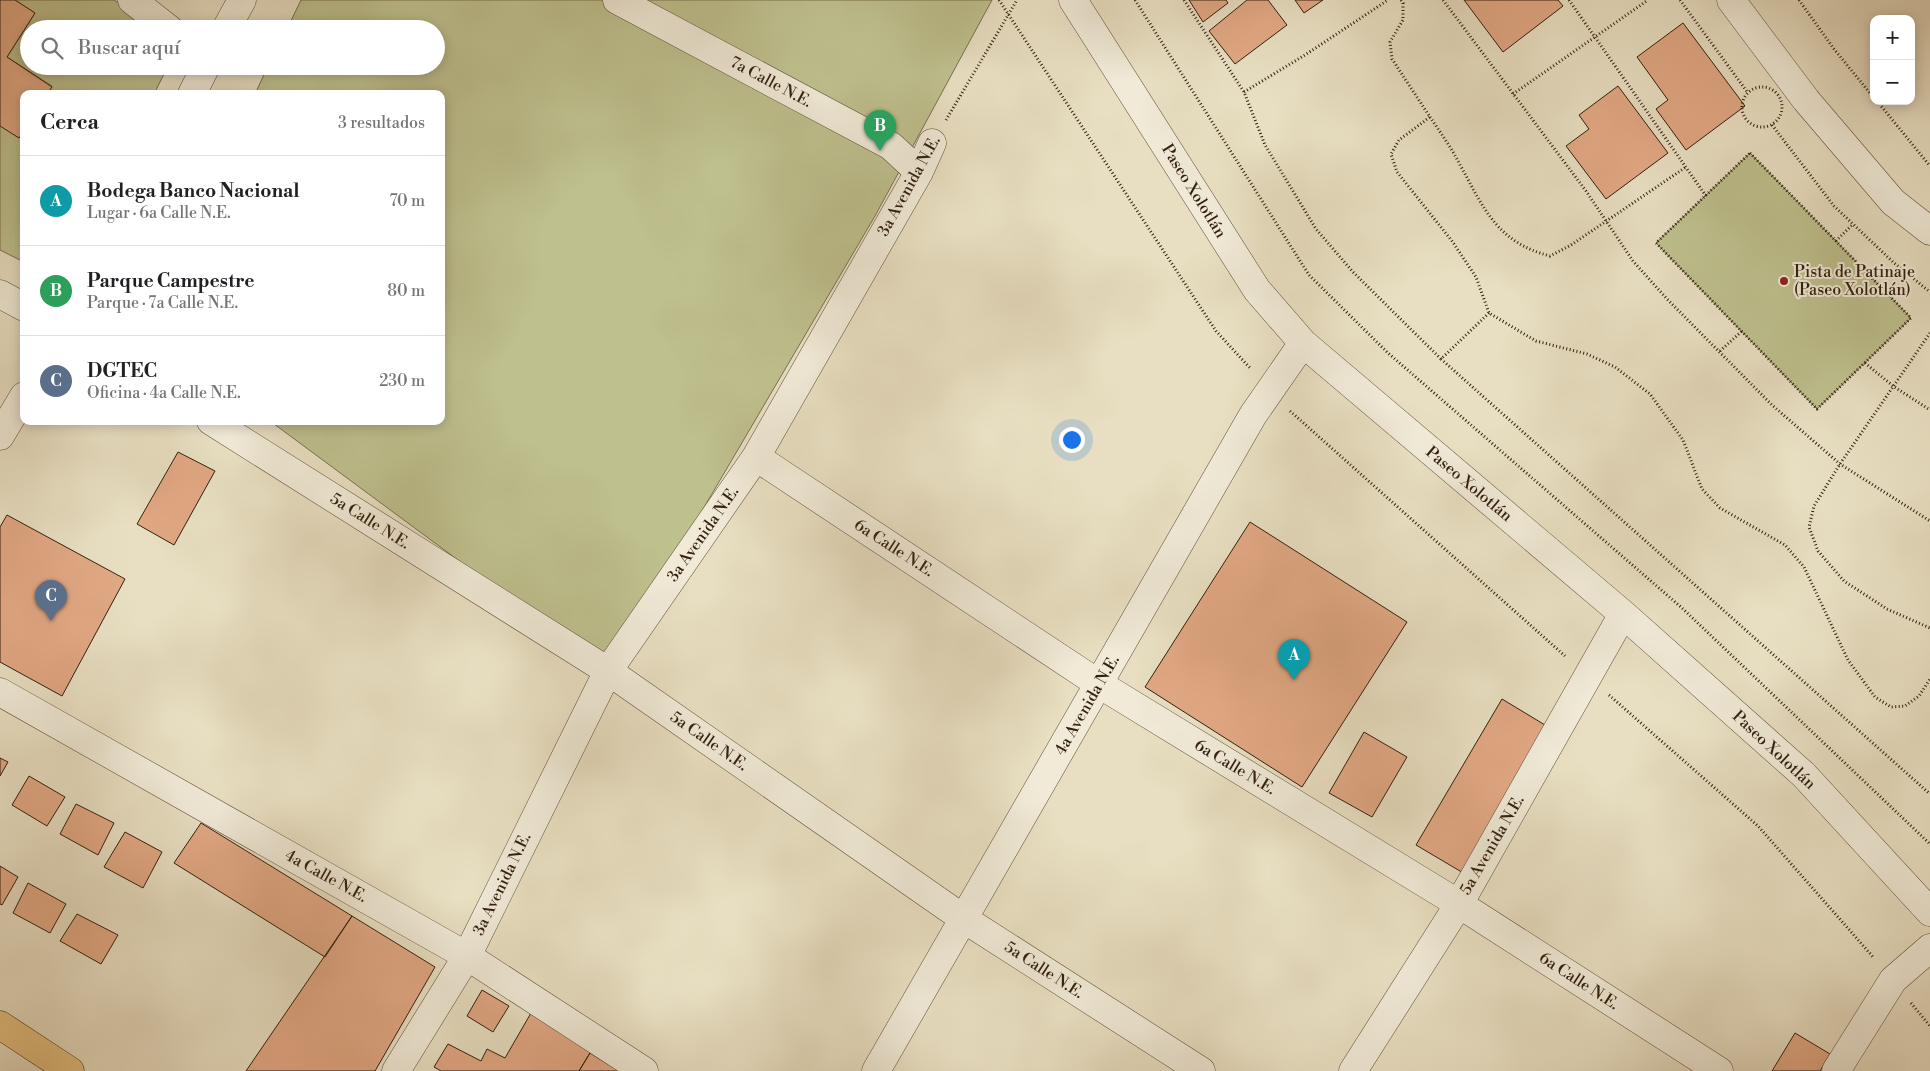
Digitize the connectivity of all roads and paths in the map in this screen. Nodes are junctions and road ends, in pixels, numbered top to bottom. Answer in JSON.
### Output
{"nodes":[{"id":1,"x":132,"y":0,"type":"edge"},
{"id":2,"x":242,"y":0,"type":"edge"},
{"id":3,"x":617,"y":0,"type":"edge"},
{"id":4,"x":999,"y":0,"type":"edge"},
{"id":5,"x":1017,"y":0,"type":"edge"},
{"id":6,"x":1073,"y":0,"type":"edge"},
{"id":7,"x":1135,"y":0,"type":"edge"},
{"id":8,"x":1184,"y":0,"type":"edge"},
{"id":9,"x":1388,"y":0,"type":"edge"},
{"id":10,"x":1401,"y":0,"type":"edge"},
{"id":11,"x":1444,"y":0,"type":"edge"},
{"id":12,"x":1569,"y":0,"type":"edge"},
{"id":13,"x":1648,"y":0,"type":"edge"},
{"id":14,"x":1680,"y":0,"type":"edge"},
{"id":15,"x":1731,"y":0,"type":"edge"},
{"id":16,"x":1799,"y":0,"type":"edge"},
{"id":17,"x":1009,"y":14,"type":"junction"},
{"id":18,"x":158,"y":20,"type":"edge"},
{"id":19,"x":231,"y":20,"type":"edge"},
{"id":20,"x":1595,"y":37,"type":"junction"},
{"id":21,"x":202,"y":75,"type":"edge"},
{"id":22,"x":194,"y":90,"type":"edge"},
{"id":23,"x":1244,"y":92,"type":"junction"},
{"id":24,"x":1748,"y":93,"type":"junction"},
{"id":25,"x":1870,"y":93,"type":"edge"},
{"id":26,"x":1514,"y":94,"type":"junction"},
{"id":27,"x":1880,"y":105,"type":"edge"},
{"id":28,"x":1430,"y":117,"type":"junction"},
{"id":29,"x":1772,"y":125,"type":"junction"},
{"id":30,"x":932,"y":143,"type":"joint"},
{"id":31,"x":1930,"y":166,"type":"edge"},
{"id":32,"x":1686,"y":167,"type":"junction"},
{"id":33,"x":919,"y":172,"type":"junction"},
{"id":34,"x":1706,"y":196,"type":"junction"},
{"id":35,"x":1606,"y":221,"type":"junction"},
{"id":36,"x":1853,"y":224,"type":"junction"},
{"id":37,"x":1930,"y":231,"type":"edge"},
{"id":38,"x":1836,"y":241,"type":"junction"},
{"id":39,"x":1930,"y":292,"type":"edge"},
{"id":40,"x":0,"y":294,"type":"edge"},
{"id":41,"x":20,"y":305,"type":"edge"},
{"id":42,"x":1489,"y":313,"type":"junction"},
{"id":43,"x":1742,"y":331,"type":"junction"},
{"id":44,"x":1930,"y":333,"type":"edge"},
{"id":45,"x":1302,"y":343,"type":"junction"},
{"id":46,"x":1720,"y":352,"type":"junction"},
{"id":47,"x":1441,"y":359,"type":"junction"},
{"id":48,"x":1864,"y":363,"type":"junction"},
{"id":49,"x":1893,"y":386,"type":"junction"},
{"id":50,"x":1269,"y":390,"type":"junction"},
{"id":51,"x":20,"y":403,"type":"edge"},
{"id":52,"x":1930,"y":410,"type":"edge"},
{"id":53,"x":217,"y":425,"type":"edge"},
{"id":54,"x":0,"y":436,"type":"edge"},
{"id":55,"x":756,"y":457,"type":"junction"},
{"id":56,"x":1840,"y":464,"type":"junction"},
{"id":57,"x":1930,"y":520,"type":"edge"},
{"id":58,"x":1622,"y":614,"type":"junction"},
{"id":59,"x":1930,"y":628,"type":"edge"},
{"id":60,"x":608,"y":671,"type":"junction"},
{"id":61,"x":1930,"y":679,"type":"edge"},
{"id":62,"x":1099,"y":684,"type":"junction"},
{"id":63,"x":0,"y":692,"type":"edge"},
{"id":64,"x":1930,"y":794,"type":"edge"},
{"id":65,"x":1930,"y":844,"type":"edge"},
{"id":66,"x":1459,"y":904,"type":"junction"},
{"id":67,"x":1930,"y":912,"type":"edge"},
{"id":68,"x":964,"y":919,"type":"junction"},
{"id":69,"x":1930,"y":948,"type":"edge"},
{"id":70,"x":467,"y":956,"type":"junction"},
{"id":71,"x":0,"y":1025,"type":"edge"},
{"id":72,"x":70,"y":1071,"type":"edge"},
{"id":73,"x":396,"y":1071,"type":"edge"},
{"id":74,"x":644,"y":1071,"type":"edge"},
{"id":75,"x":876,"y":1071,"type":"edge"},
{"id":76,"x":1201,"y":1071,"type":"edge"},
{"id":77,"x":1353,"y":1071,"type":"edge"},
{"id":78,"x":1719,"y":1071,"type":"edge"},
{"id":79,"x":1836,"y":1071,"type":"edge"}],
"edges":[{"from":1,"to":18,"type":"street"},
{"from":2,"to":19,"type":"street"},
{"from":3,"to":33,"type":"street","name":"7a Calle N.E."},
{"from":4,"to":17,"type":"path"},
{"from":5,"to":17,"type":"path","name":"3a Avenida N.E."},
{"from":6,"to":45,"type":"street","name":"Paseo Xolotlán"},
{"from":7,"to":65,"type":"path"},
{"from":8,"to":23,"type":"path"},
{"from":9,"to":23,"type":"path"},
{"from":10,"to":28,"type":"path"},
{"from":11,"to":26,"type":"path"},
{"from":12,"to":20,"type":"path"},
{"from":13,"to":20,"type":"path"},
{"from":14,"to":24,"type":"path"},
{"from":15,"to":37,"type":"street"},
{"from":16,"to":25,"type":"path"},
{"from":17,"to":30,"type":"path","name":"3a Avenida N.E."},
{"from":17,"to":50,"type":"path"},
{"from":20,"to":26,"type":"path"},
{"from":20,"to":32,"type":"path"},
{"from":21,"to":22,"type":"street"},
{"from":23,"to":47,"type":"path"},
{"from":24,"to":29,"type":"path"},
{"from":24,"to":29,"type":"path"},
{"from":26,"to":35,"type":"path"},
{"from":27,"to":31,"type":"path"},
{"from":28,"to":35,"type":"path"},
{"from":28,"to":42,"type":"path"},
{"from":29,"to":36,"type":"path"},
{"from":30,"to":33,"type":"street","name":"3a Avenida N.E."},
{"from":32,"to":34,"type":"path"},
{"from":32,"to":35,"type":"path"},
{"from":33,"to":55,"type":"street","name":"3a Avenida N.E."},
{"from":34,"to":38,"type":"path"},
{"from":34,"to":43,"type":"path"},
{"from":35,"to":46,"type":"path"},
{"from":36,"to":38,"type":"path"},
{"from":36,"to":39,"type":"path"},
{"from":38,"to":48,"type":"path"},
{"from":40,"to":41,"type":"street"},
{"from":42,"to":47,"type":"path"},
{"from":42,"to":61,"type":"path"},
{"from":43,"to":46,"type":"path"},
{"from":43,"to":48,"type":"path"},
{"from":44,"to":49,"type":"path"},
{"from":45,"to":50,"type":"street","name":"4a Avenida N.E."},
{"from":45,"to":58,"type":"street","name":"Paseo Xolotlán"},
{"from":46,"to":56,"type":"path"},
{"from":47,"to":64,"type":"path"},
{"from":48,"to":49,"type":"path"},
{"from":49,"to":52,"type":"path"},
{"from":49,"to":56,"type":"path"},
{"from":50,"to":62,"type":"street","name":"4a Avenida N.E."},
{"from":51,"to":54,"type":"street"},
{"from":53,"to":60,"type":"street","name":"5a Calle N.E."},
{"from":55,"to":60,"type":"street","name":"3a Avenida N.E."},
{"from":55,"to":62,"type":"street","name":"6a Calle N.E."},
{"from":56,"to":57,"type":"path"},
{"from":56,"to":59,"type":"path"},
{"from":58,"to":66,"type":"street","name":"5a Avenida N.E."},
{"from":58,"to":67,"type":"street","name":"Paseo Xolotlán"},
{"from":60,"to":68,"type":"street","name":"5a Calle N.E."},
{"from":60,"to":70,"type":"street","name":"3a Avenida N.E."},
{"from":62,"to":66,"type":"street","name":"6a Calle N.E."},
{"from":62,"to":68,"type":"street","name":"4a Avenida N.E."},
{"from":63,"to":70,"type":"street","name":"4a Calle N.E."},
{"from":66,"to":77,"type":"street","name":"5a Avenida N.E."},
{"from":66,"to":78,"type":"street","name":"6a Calle N.E."},
{"from":68,"to":75,"type":"street","name":"4a Avenida N.E."},
{"from":68,"to":76,"type":"street","name":"5a Calle N.E."},
{"from":69,"to":79,"type":"street"},
{"from":70,"to":73,"type":"street","name":"3a Avenida N.E."},
{"from":70,"to":74,"type":"street","name":"4a Calle N.E."},
{"from":71,"to":72,"type":"highway"}]}
